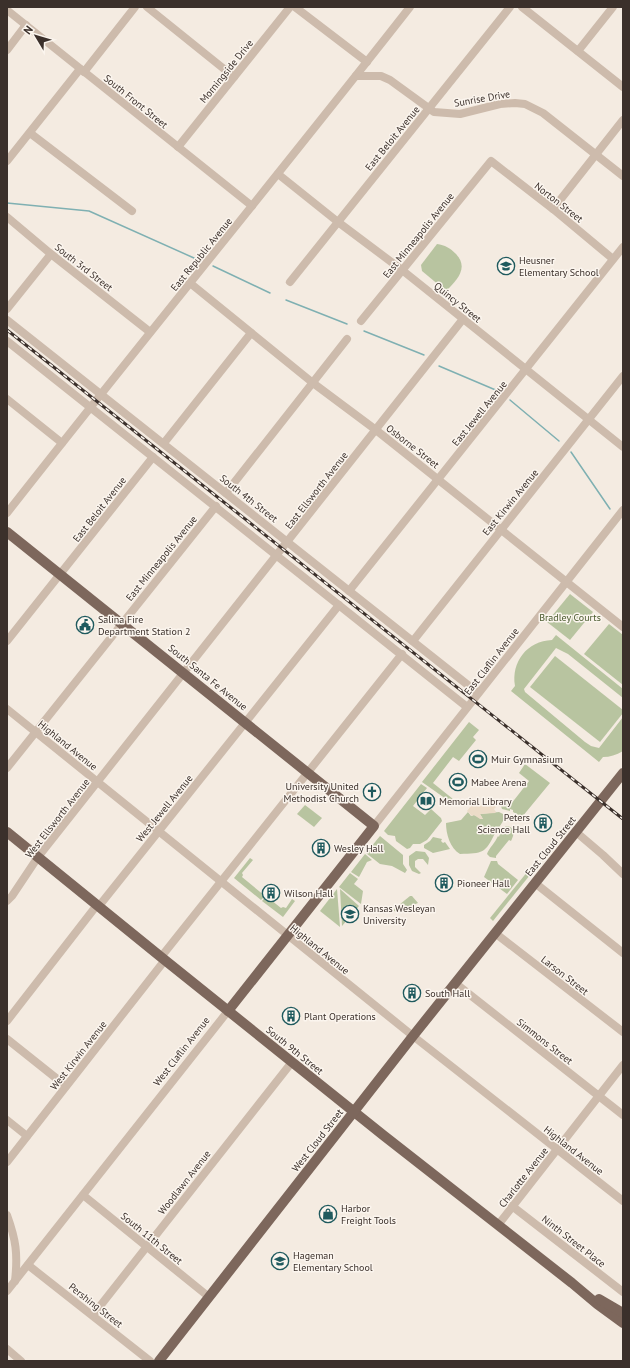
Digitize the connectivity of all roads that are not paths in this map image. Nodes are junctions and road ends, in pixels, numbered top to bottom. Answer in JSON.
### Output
{"nodes":[{"id":1,"x":135,"y":7,"type":"edge"},
{"id":2,"x":147,"y":7,"type":"edge"},
{"id":3,"x":290,"y":7,"type":"edge"},
{"id":4,"x":295,"y":7,"type":"edge"},
{"id":5,"x":410,"y":7,"type":"edge"},
{"id":6,"x":510,"y":7,"type":"edge"},
{"id":7,"x":522,"y":7,"type":"edge"},
{"id":8,"x":613,"y":7,"type":"edge"},
{"id":9,"x":7,"y":10,"type":"edge"},
{"id":10,"x":26,"y":25,"type":"junction"},
{"id":11,"x":7,"y":50,"type":"edge"},
{"id":12,"x":578,"y":51,"type":"junction"},
{"id":13,"x":366,"y":62,"type":"junction"},
{"id":14,"x":82,"y":71,"type":"junction"},
{"id":15,"x":356,"y":76,"type":"junction"},
{"id":16,"x":234,"y":77,"type":"junction"},
{"id":17,"x":623,"y":87,"type":"edge"},
{"id":18,"x":428,"y":109,"type":"junction"},
{"id":19,"x":623,"y":120,"type":"edge"},
{"id":20,"x":30,"y":133,"type":"junction"},
{"id":21,"x":178,"y":147,"type":"junction"},
{"id":22,"x":596,"y":154,"type":"junction"},
{"id":23,"x":7,"y":161,"type":"edge"},
{"id":24,"x":491,"y":162,"type":"joint"},
{"id":25,"x":278,"y":174,"type":"junction"},
{"id":26,"x":623,"y":176,"type":"edge"},
{"id":27,"x":252,"y":206,"type":"junction"},
{"id":28,"x":553,"y":209,"type":"junction"},
{"id":29,"x":132,"y":212,"type":"dead end"},
{"id":30,"x":7,"y":217,"type":"edge"},
{"id":31,"x":338,"y":222,"type":"junction"},
{"id":32,"x":623,"y":247,"type":"edge"},
{"id":33,"x":51,"y":254,"type":"junction"},
{"id":34,"x":613,"y":259,"type":"junction"},
{"id":35,"x":402,"y":270,"type":"junction"},
{"id":36,"x":190,"y":282,"type":"junction"},
{"id":37,"x":290,"y":282,"type":"dead end"},
{"id":38,"x":7,"y":309,"type":"edge"},
{"id":39,"x":7,"y":320,"type":"edge"},
{"id":40,"x":464,"y":320,"type":"junction"},
{"id":41,"x":360,"y":321,"type":"dead end"},
{"id":42,"x":150,"y":332,"type":"junction"},
{"id":43,"x":251,"y":333,"type":"junction"},
{"id":44,"x":347,"y":339,"type":"dead end"},
{"id":45,"x":7,"y":341,"type":"edge"},
{"id":46,"x":526,"y":370,"type":"junction"},
{"id":47,"x":623,"y":376,"type":"edge"},
{"id":48,"x":313,"y":383,"type":"junction"},
{"id":49,"x":101,"y":393,"type":"junction"},
{"id":50,"x":7,"y":399,"type":"edge"},
{"id":51,"x":90,"y":407,"type":"junction"},
{"id":52,"x":588,"y":419,"type":"junction"},
{"id":53,"x":376,"y":430,"type":"junction"},
{"id":54,"x":62,"y":443,"type":"junction"},
{"id":55,"x":164,"y":443,"type":"junction"},
{"id":56,"x":623,"y":447,"type":"edge"},
{"id":57,"x":153,"y":457,"type":"junction"},
{"id":58,"x":438,"y":479,"type":"junction"},
{"id":59,"x":226,"y":493,"type":"junction"},
{"id":60,"x":216,"y":506,"type":"junction"},
{"id":61,"x":623,"y":510,"type":"edge"},
{"id":62,"x":7,"y":513,"type":"edge"},
{"id":63,"x":500,"y":530,"type":"junction"},
{"id":64,"x":7,"y":532,"type":"edge"},
{"id":65,"x":288,"y":542,"type":"junction"},
{"id":66,"x":277,"y":556,"type":"junction"},
{"id":67,"x":60,"y":574,"type":"junction"},
{"id":68,"x":566,"y":582,"type":"junction"},
{"id":69,"x":349,"y":591,"type":"junction"},
{"id":70,"x":339,"y":604,"type":"junction"},
{"id":71,"x":122,"y":623,"type":"junction"},
{"id":72,"x":623,"y":627,"type":"edge"},
{"id":73,"x":7,"y":641,"type":"edge"},
{"id":74,"x":413,"y":641,"type":"junction"},
{"id":75,"x":402,"y":654,"type":"junction"},
{"id":76,"x":184,"y":673,"type":"junction"},
{"id":77,"x":478,"y":693,"type":"junction"},
{"id":78,"x":468,"y":707,"type":"junction"},
{"id":79,"x":7,"y":709,"type":"edge"},
{"id":80,"x":246,"y":723,"type":"junction"},
{"id":81,"x":36,"y":732,"type":"junction"},
{"id":82,"x":7,"y":768,"type":"edge"},
{"id":83,"x":307,"y":773,"type":"junction"},
{"id":84,"x":623,"y":773,"type":"edge"},
{"id":85,"x":98,"y":782,"type":"junction"},
{"id":86,"x":374,"y":826,"type":"junction"},
{"id":87,"x":159,"y":831,"type":"junction"},
{"id":88,"x":7,"y":832,"type":"edge"},
{"id":89,"x":576,"y":832,"type":"junction"},
{"id":90,"x":38,"y":857,"type":"junction"},
{"id":91,"x":623,"y":874,"type":"edge"},
{"id":92,"x":221,"y":881,"type":"junction"},
{"id":93,"x":535,"y":883,"type":"junction"},
{"id":94,"x":7,"y":902,"type":"edge"},
{"id":95,"x":98,"y":906,"type":"junction"},
{"id":96,"x":495,"y":933,"type":"junction"},
{"id":97,"x":288,"y":935,"type":"junction"},
{"id":98,"x":623,"y":953,"type":"edge"},
{"id":99,"x":163,"y":959,"type":"junction"},
{"id":100,"x":455,"y":983,"type":"junction"},
{"id":101,"x":228,"y":1010,"type":"junction"},
{"id":102,"x":7,"y":1021,"type":"edge"},
{"id":103,"x":623,"y":1032,"type":"edge"},
{"id":104,"x":413,"y":1036,"type":"junction"},
{"id":105,"x":7,"y":1039,"type":"edge"},
{"id":106,"x":292,"y":1062,"type":"junction"},
{"id":107,"x":623,"y":1065,"type":"edge"},
{"id":108,"x":66,"y":1086,"type":"junction"},
{"id":109,"x":599,"y":1096,"type":"junction"},
{"id":110,"x":354,"y":1112,"type":"junction"},
{"id":111,"x":623,"y":1115,"type":"edge"},
{"id":112,"x":7,"y":1120,"type":"edge"},
{"id":113,"x":27,"y":1136,"type":"junction"},
{"id":114,"x":557,"y":1149,"type":"junction"},
{"id":115,"x":7,"y":1162,"type":"edge"},
{"id":116,"x":83,"y":1195,"type":"junction"},
{"id":117,"x":623,"y":1201,"type":"edge"},
{"id":118,"x":512,"y":1206,"type":"junction"},
{"id":119,"x":7,"y":1215,"type":"edge"},
{"id":120,"x":498,"y":1225,"type":"junction"},
{"id":121,"x":146,"y":1246,"type":"junction"},
{"id":122,"x":28,"y":1265,"type":"junction"},
{"id":123,"x":15,"y":1281,"type":"junction"},
{"id":124,"x":572,"y":1282,"type":"junction"},
{"id":125,"x":7,"y":1291,"type":"edge"},
{"id":126,"x":623,"y":1292,"type":"edge"},
{"id":127,"x":209,"y":1297,"type":"junction"},
{"id":128,"x":623,"y":1313,"type":"edge"},
{"id":129,"x":93,"y":1315,"type":"junction"},
{"id":130,"x":623,"y":1323,"type":"edge"},
{"id":131,"x":7,"y":1350,"type":"edge"},
{"id":132,"x":21,"y":1361,"type":"edge"},
{"id":133,"x":150,"y":1361,"type":"edge"},
{"id":134,"x":159,"y":1361,"type":"edge"}],
"edges":[{"from":1,"to":14,"type":"street"},
{"from":2,"to":16,"type":"street"},
{"from":3,"to":16,"type":"street","name":"Morningside Drive"},
{"from":4,"to":13,"type":"street"},
{"from":5,"to":13,"type":"street","name":"East Republic Avenue"},
{"from":6,"to":18,"type":"street","name":"East Beloit Avenue"},
{"from":7,"to":12,"type":"street"},
{"from":8,"to":12,"type":"street"},
{"from":9,"to":10,"type":"street","name":"South Front Street"},
{"from":10,"to":11,"type":"street"},
{"from":10,"to":14,"type":"street","name":"South Front Street"},
{"from":12,"to":17,"type":"street"},
{"from":13,"to":15,"type":"street","name":"East Republic Avenue"},
{"from":14,"to":20,"type":"street"},
{"from":14,"to":21,"type":"street","name":"South Front Street"},
{"from":15,"to":18,"type":"street","name":"Sunrise Drive"},
{"from":15,"to":25,"type":"street","name":"East Republic Avenue"},
{"from":16,"to":21,"type":"street","name":"Morningside Drive"},
{"from":18,"to":22,"type":"street","name":"Sunrise Drive"},
{"from":18,"to":31,"type":"street","name":"East Beloit Avenue"},
{"from":19,"to":22,"type":"street"},
{"from":20,"to":23,"type":"street"},
{"from":20,"to":29,"type":"street"},
{"from":21,"to":27,"type":"street","name":"South Front Street"},
{"from":22,"to":26,"type":"street","name":"Sunrise Drive"},
{"from":22,"to":28,"type":"street"},
{"from":24,"to":28,"type":"street","name":"Norton Street"},
{"from":24,"to":35,"type":"street","name":"East Minneapolis Avenue"},
{"from":25,"to":27,"type":"street","name":"East Republic Avenue"},
{"from":25,"to":31,"type":"street","name":"Quincy Street"},
{"from":27,"to":36,"type":"street","name":"East Republic Avenue"},
{"from":28,"to":34,"type":"street","name":"Norton Street"},
{"from":30,"to":33,"type":"street","name":"South 3rd Street"},
{"from":31,"to":35,"type":"street","name":"Quincy Street"},
{"from":31,"to":37,"type":"street","name":"East Beloit Avenue"},
{"from":32,"to":34,"type":"street","name":"East Jewell Avenue"},
{"from":33,"to":38,"type":"street"},
{"from":33,"to":42,"type":"street","name":"South 3rd Street"},
{"from":34,"to":46,"type":"street","name":"East Jewell Avenue"},
{"from":35,"to":40,"type":"street","name":"Quincy Street"},
{"from":35,"to":41,"type":"street","name":"East Minneapolis Avenue"},
{"from":36,"to":42,"type":"street","name":"East Republic Avenue"},
{"from":36,"to":43,"type":"street","name":"Osborne Street"},
{"from":39,"to":49,"type":"street","name":"South 4th Street"},
{"from":40,"to":46,"type":"street","name":"Quincy Street"},
{"from":40,"to":53,"type":"street","name":"East Ellsworth Avenue"},
{"from":42,"to":49,"type":"street","name":"East Republic Avenue"},
{"from":43,"to":48,"type":"street","name":"Osborne Street"},
{"from":43,"to":55,"type":"street"},
{"from":44,"to":48,"type":"street"},
{"from":45,"to":51,"type":"street"},
{"from":46,"to":52,"type":"street","name":"Quincy Street"},
{"from":46,"to":58,"type":"street","name":"East Jewell Avenue"},
{"from":47,"to":52,"type":"street","name":"East Kirwin Avenue"},
{"from":48,"to":53,"type":"street","name":"Osborne Street"},
{"from":48,"to":59,"type":"street"},
{"from":49,"to":51,"type":"street","name":"East Republic Avenue"},
{"from":49,"to":55,"type":"street","name":"South 4th Street"},
{"from":50,"to":54,"type":"street"},
{"from":51,"to":54,"type":"street","name":"East Republic Avenue"},
{"from":51,"to":57,"type":"street"},
{"from":52,"to":56,"type":"street","name":"Quincy Street"},
{"from":52,"to":63,"type":"street","name":"East Kirwin Avenue"},
{"from":53,"to":58,"type":"street","name":"Osborne Street"},
{"from":53,"to":65,"type":"street","name":"East Ellsworth Avenue"},
{"from":54,"to":62,"type":"street","name":"East Republic Avenue"},
{"from":55,"to":59,"type":"street","name":"South 4th Street"},
{"from":57,"to":60,"type":"street"},
{"from":57,"to":67,"type":"street","name":"East Beloit Avenue"},
{"from":58,"to":63,"type":"street","name":"Osborne Street"},
{"from":58,"to":69,"type":"street","name":"East Jewell Avenue"},
{"from":59,"to":65,"type":"street","name":"South 4th Street"},
{"from":60,"to":66,"type":"street"},
{"from":60,"to":71,"type":"street","name":"East Minneapolis Avenue"},
{"from":61,"to":68,"type":"street","name":"East Claflin Avenue"},
{"from":63,"to":68,"type":"street","name":"Osborne Street"},
{"from":63,"to":74,"type":"street","name":"East Kirwin Avenue"},
{"from":64,"to":67,"type":"main road","name":"South Santa Fe Avenue"},
{"from":65,"to":66,"type":"street","name":"East Ellsworth Avenue"},
{"from":65,"to":69,"type":"street","name":"South 4th Street"},
{"from":66,"to":70,"type":"street"},
{"from":66,"to":76,"type":"street","name":"East Ellsworth Avenue"},
{"from":67,"to":71,"type":"main road","name":"South Santa Fe Avenue"},
{"from":67,"to":73,"type":"street","name":"East Beloit Avenue"},
{"from":68,"to":72,"type":"street","name":"Osborne Street"},
{"from":68,"to":77,"type":"street","name":"East Claflin Avenue"},
{"from":69,"to":74,"type":"street","name":"South 4th Street"},
{"from":70,"to":75,"type":"street"},
{"from":70,"to":80,"type":"street"},
{"from":71,"to":76,"type":"main road","name":"South Santa Fe Avenue"},
{"from":71,"to":81,"type":"street","name":"East Minneapolis Avenue"},
{"from":74,"to":77,"type":"street","name":"South 4th Street"},
{"from":75,"to":78,"type":"street"},
{"from":75,"to":83,"type":"street"},
{"from":76,"to":80,"type":"main road","name":"South Santa Fe Avenue"},
{"from":76,"to":85,"type":"street","name":"West Ellsworth Avenue"},
{"from":77,"to":78,"type":"street","name":"East Claflin Avenue"},
{"from":78,"to":86,"type":"street","name":"East Claflin Avenue"},
{"from":79,"to":81,"type":"street","name":"Highland Avenue"},
{"from":80,"to":83,"type":"main road","name":"South Santa Fe Avenue"},
{"from":80,"to":87,"type":"street","name":"West Jewell Avenue"},
{"from":81,"to":82,"type":"street","name":"East Minneapolis Avenue"},
{"from":81,"to":85,"type":"street","name":"Highland Avenue"},
{"from":83,"to":86,"type":"main road","name":"South Santa Fe Avenue"},
{"from":83,"to":92,"type":"street","name":"West Kirwin Avenue"},
{"from":84,"to":89,"type":"main road","name":"East Cloud Street"},
{"from":85,"to":87,"type":"street","name":"Highland Avenue"},
{"from":85,"to":90,"type":"street","name":"West Ellsworth Avenue"},
{"from":86,"to":97,"type":"main road","name":"West Claflin Avenue"},
{"from":87,"to":92,"type":"street","name":"Highland Avenue"},
{"from":87,"to":95,"type":"street","name":"West Jewell Avenue"},
{"from":88,"to":90,"type":"main road","name":"South 9th Street"},
{"from":89,"to":91,"type":"street"},
{"from":89,"to":93,"type":"main road","name":"East Cloud Street"},
{"from":90,"to":94,"type":"street","name":"West Ellsworth Avenue"},
{"from":90,"to":95,"type":"main road","name":"South 9th Street"},
{"from":92,"to":97,"type":"street","name":"Highland Avenue"},
{"from":92,"to":99,"type":"street","name":"West Kirwin Avenue"},
{"from":93,"to":96,"type":"main road","name":"East Cloud Street"},
{"from":93,"to":98,"type":"street"},
{"from":95,"to":99,"type":"main road","name":"South 9th Street"},
{"from":95,"to":102,"type":"street","name":"West Jewell Avenue"},
{"from":96,"to":100,"type":"main road","name":"West Cloud Street"},
{"from":96,"to":103,"type":"street","name":"Larson Street"},
{"from":97,"to":101,"type":"main road","name":"West Claflin Avenue"},
{"from":97,"to":104,"type":"street","name":"Highland Avenue"},
{"from":99,"to":101,"type":"main road","name":"South 9th Street"},
{"from":99,"to":108,"type":"street","name":"West Kirwin Avenue"},
{"from":100,"to":104,"type":"main road","name":"West Cloud Street"},
{"from":100,"to":109,"type":"street","name":"Simmons Street"},
{"from":101,"to":106,"type":"main road","name":"South 9th Street"},
{"from":101,"to":116,"type":"street","name":"West Claflin Avenue"},
{"from":104,"to":110,"type":"main road","name":"West Cloud Street"},
{"from":104,"to":114,"type":"street","name":"Highland Avenue"},
{"from":105,"to":108,"type":"street"},
{"from":106,"to":110,"type":"main road","name":"South 9th Street"},
{"from":106,"to":121,"type":"street","name":"Woodlawn Avenue"},
{"from":107,"to":109,"type":"street","name":"Charlotte Avenue"},
{"from":108,"to":113,"type":"street","name":"West Kirwin Avenue"},
{"from":109,"to":111,"type":"street","name":"Simmons Street"},
{"from":109,"to":114,"type":"street","name":"Charlotte Avenue"},
{"from":110,"to":120,"type":"main road","name":"South 9th Street"},
{"from":110,"to":127,"type":"main road","name":"West Cloud Street"},
{"from":112,"to":113,"type":"street"},
{"from":113,"to":115,"type":"street","name":"West Kirwin Avenue"},
{"from":114,"to":117,"type":"street","name":"Highland Avenue"},
{"from":114,"to":118,"type":"street","name":"Charlotte Avenue"},
{"from":116,"to":121,"type":"street","name":"South 11th Street"},
{"from":116,"to":122,"type":"street","name":"West Claflin Avenue"},
{"from":118,"to":120,"type":"street","name":"Charlotte Avenue"},
{"from":118,"to":126,"type":"street","name":"Ninth Street Place"},
{"from":119,"to":123,"type":"street"},
{"from":120,"to":124,"type":"main road","name":"South 9th Street"},
{"from":121,"to":127,"type":"street","name":"South 11th Street"},
{"from":121,"to":129,"type":"street","name":"Woodlawn Avenue"},
{"from":122,"to":123,"type":"street","name":"West Claflin Avenue"},
{"from":122,"to":129,"type":"street","name":"Pershing Street"},
{"from":123,"to":125,"type":"street","name":"West Claflin Avenue"},
{"from":124,"to":128,"type":"main road","name":"South 9th Street"},
{"from":124,"to":130,"type":"main road","name":"South 9th Street"},
{"from":127,"to":134,"type":"main road","name":"West Cloud Street"},
{"from":129,"to":133,"type":"street","name":"Pershing Street"},
{"from":131,"to":132,"type":"street"}]}
